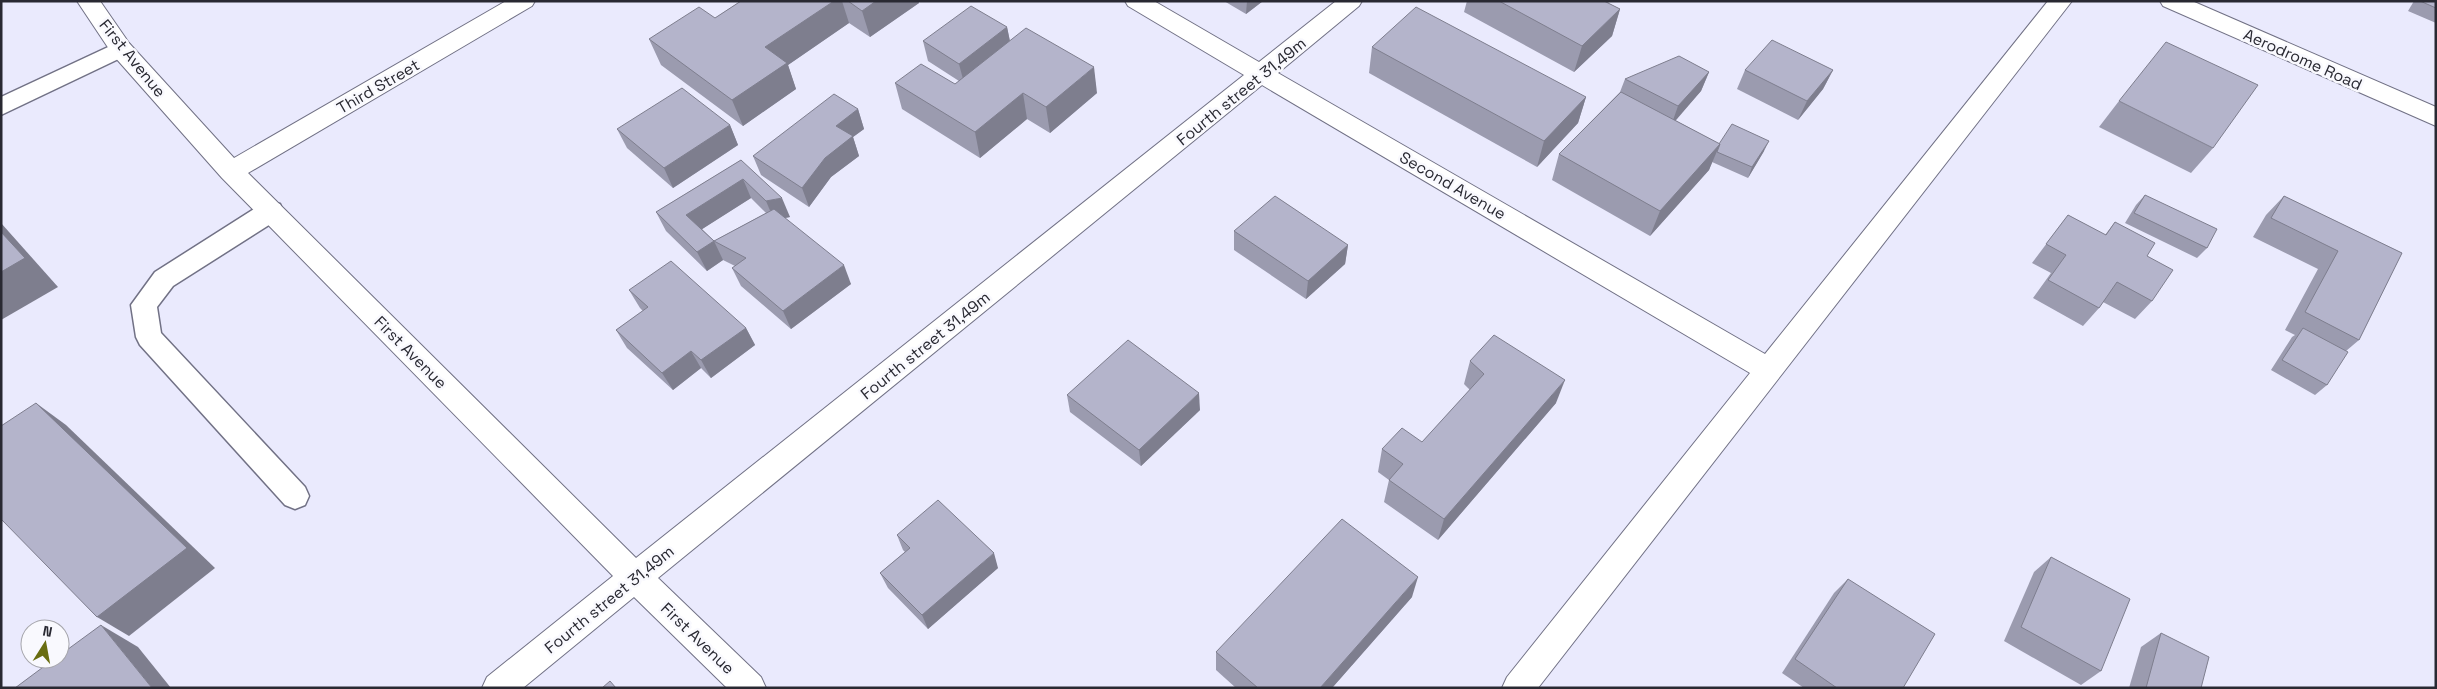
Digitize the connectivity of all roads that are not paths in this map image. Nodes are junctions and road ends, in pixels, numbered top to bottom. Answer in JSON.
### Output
{"nodes":[{"id":1,"x":88,"y":1,"type":"edge"},
{"id":2,"x":524,"y":1,"type":"edge"},
{"id":3,"x":1136,"y":1,"type":"edge"},
{"id":4,"x":1351,"y":1,"type":"edge"},
{"id":5,"x":2061,"y":1,"type":"edge"},
{"id":6,"x":2171,"y":1,"type":"edge"},
{"id":7,"x":121,"y":49,"type":"junction"},
{"id":8,"x":1263,"y":74,"type":"junction"},
{"id":9,"x":1,"y":107,"type":"edge"},
{"id":10,"x":2436,"y":117,"type":"edge"},
{"id":11,"x":231,"y":171,"type":"junction"},
{"id":12,"x":271,"y":211,"type":"junction"},
{"id":13,"x":1770,"y":371,"type":"junction"},
{"id":14,"x":296,"y":496,"type":"dead end"},
{"id":15,"x":635,"y":578,"type":"junction"},
{"id":16,"x":498,"y":688,"type":"edge"},
{"id":17,"x":750,"y":688,"type":"edge"},
{"id":18,"x":1518,"y":688,"type":"edge"}],
"edges":[{"from":1,"to":7,"type":"street","name":"First Avenue"},
{"from":2,"to":11,"type":"street","name":"Third Street"},
{"from":3,"to":8,"type":"street","name":"Second Avenue"},
{"from":4,"to":8,"type":"street","name":"Fourth street 31,49m"},
{"from":5,"to":13,"type":"street"},
{"from":6,"to":10,"type":"street","name":"Aerodrome Road"},
{"from":7,"to":9,"type":"lane"},
{"from":7,"to":11,"type":"street","name":"First Avenue"},
{"from":8,"to":13,"type":"street","name":"Second Avenue"},
{"from":8,"to":15,"type":"street","name":"Fourth street 31,49m"},
{"from":11,"to":12,"type":"street","name":"First Avenue"},
{"from":12,"to":14,"type":"lane"},
{"from":12,"to":15,"type":"street","name":"First Avenue"},
{"from":13,"to":18,"type":"street"},
{"from":15,"to":16,"type":"street","name":"Fourth street 31,49m"},
{"from":15,"to":17,"type":"street","name":"First Avenue"}]}
